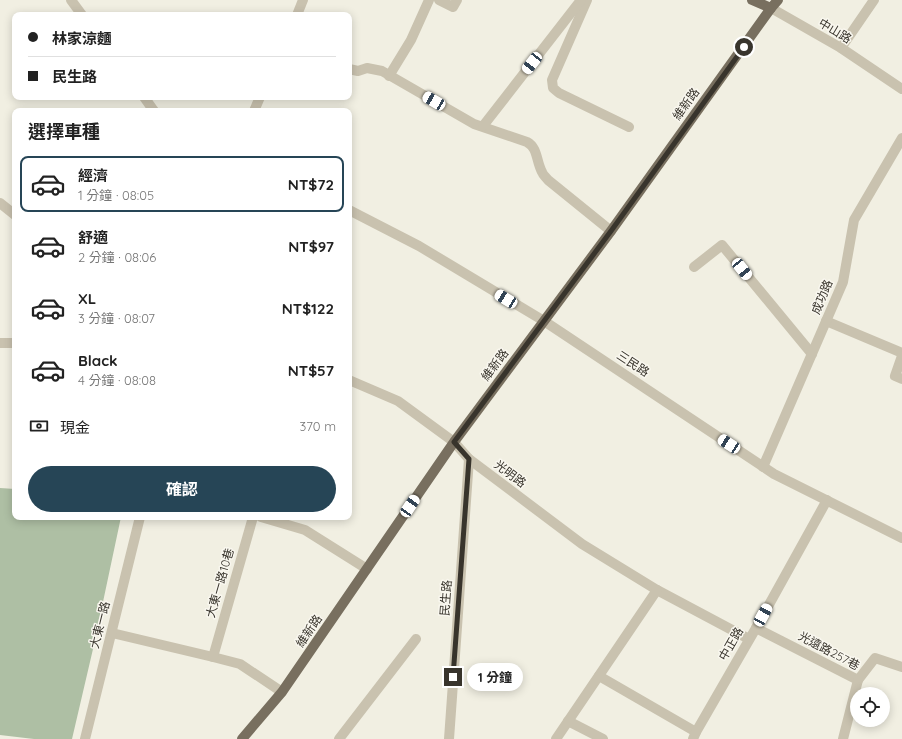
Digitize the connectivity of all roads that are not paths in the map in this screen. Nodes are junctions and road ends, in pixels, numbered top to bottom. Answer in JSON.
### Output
{"nodes":[{"id":1,"x":71,"y":0,"type":"edge"},
{"id":2,"x":303,"y":0,"type":"edge"},
{"id":3,"x":429,"y":0,"type":"edge"},
{"id":4,"x":439,"y":0,"type":"edge"},
{"id":5,"x":457,"y":0,"type":"edge"},
{"id":6,"x":581,"y":0,"type":"edge"},
{"id":7,"x":587,"y":0,"type":"edge"},
{"id":8,"x":752,"y":0,"type":"edge"},
{"id":9,"x":778,"y":0,"type":"edge"},
{"id":10,"x":874,"y":0,"type":"edge"},
{"id":11,"x":771,"y":8,"type":"junction"},
{"id":12,"x":80,"y":12,"type":"edge"},
{"id":13,"x":298,"y":12,"type":"edge"},
{"id":14,"x":841,"y":48,"type":"junction"},
{"id":15,"x":352,"y":70,"type":"edge"},
{"id":16,"x":389,"y":76,"type":"junction"},
{"id":17,"x":902,"y":89,"type":"edge"},
{"id":18,"x":483,"y":126,"type":"junction"},
{"id":19,"x":629,"y":127,"type":"dead end"},
{"id":20,"x":902,"y":138,"type":"edge"},
{"id":21,"x":0,"y":203,"type":"edge"},
{"id":22,"x":352,"y":212,"type":"edge"},
{"id":23,"x":12,"y":213,"type":"edge"},
{"id":24,"x":611,"y":231,"type":"junction"},
{"id":25,"x":694,"y":267,"type":"dead end"},
{"id":26,"x":544,"y":321,"type":"junction"},
{"id":27,"x":826,"y":321,"type":"junction"},
{"id":28,"x":0,"y":343,"type":"edge"},
{"id":29,"x":12,"y":343,"type":"edge"},
{"id":30,"x":812,"y":354,"type":"junction"},
{"id":31,"x":902,"y":354,"type":"edge"},
{"id":32,"x":902,"y":379,"type":"edge"},
{"id":33,"x":352,"y":381,"type":"edge"},
{"id":34,"x":454,"y":442,"type":"junction"},
{"id":35,"x":469,"y":459,"type":"junction"},
{"id":36,"x":763,"y":467,"type":"junction"},
{"id":37,"x":827,"y":500,"type":"junction"},
{"id":38,"x":139,"y":520,"type":"edge"},
{"id":39,"x":252,"y":520,"type":"edge"},
{"id":40,"x":271,"y":520,"type":"edge"},
{"id":41,"x":902,"y":538,"type":"edge"},
{"id":42,"x":367,"y":570,"type":"junction"},
{"id":43,"x":657,"y":590,"type":"junction"},
{"id":44,"x":756,"y":628,"type":"junction"},
{"id":45,"x":112,"y":633,"type":"junction"},
{"id":46,"x":416,"y":639,"type":"dead end"},
{"id":47,"x":749,"y":639,"type":"junction"},
{"id":48,"x":213,"y":657,"type":"junction"},
{"id":49,"x":902,"y":667,"type":"edge"},
{"id":50,"x":599,"y":676,"type":"junction"},
{"id":51,"x":858,"y":680,"type":"junction"},
{"id":52,"x":282,"y":692,"type":"junction"},
{"id":53,"x":568,"y":721,"type":"junction"},
{"id":54,"x":695,"y":736,"type":"edge"},
{"id":55,"x":85,"y":739,"type":"edge"},
{"id":56,"x":242,"y":739,"type":"edge"},
{"id":57,"x":339,"y":739,"type":"edge"},
{"id":58,"x":449,"y":739,"type":"edge"},
{"id":59,"x":556,"y":739,"type":"edge"},
{"id":60,"x":603,"y":739,"type":"edge"},
{"id":61,"x":843,"y":739,"type":"edge"}],
"edges":[{"from":1,"to":12,"type":"street"},
{"from":2,"to":13,"type":"street"},
{"from":3,"to":16,"type":"street"},
{"from":4,"to":5,"type":"street"},
{"from":6,"to":18,"type":"street"},
{"from":7,"to":19,"type":"street"},
{"from":8,"to":11,"type":"main road","name":"中山路"},
{"from":9,"to":11,"type":"main road","name":"維新路"},
{"from":10,"to":14,"type":"street"},
{"from":11,"to":14,"type":"street","name":"中山路"},
{"from":11,"to":24,"type":"main road","name":"維新路"},
{"from":14,"to":17,"type":"street","name":"中山路"},
{"from":15,"to":16,"type":"street"},
{"from":16,"to":18,"type":"street"},
{"from":18,"to":24,"type":"street"},
{"from":20,"to":27,"type":"street","name":"成功路"},
{"from":21,"to":23,"type":"street"},
{"from":22,"to":26,"type":"street","name":"三民路"},
{"from":24,"to":26,"type":"main road","name":"維新路"},
{"from":25,"to":30,"type":"street"},
{"from":26,"to":34,"type":"main road","name":"維新路"},
{"from":26,"to":36,"type":"street","name":"三民路"},
{"from":27,"to":30,"type":"street","name":"成功路"},
{"from":27,"to":31,"type":"street"},
{"from":28,"to":29,"type":"street"},
{"from":30,"to":36,"type":"street","name":"成功路"},
{"from":31,"to":32,"type":"street"},
{"from":33,"to":34,"type":"street","name":"光明路"},
{"from":34,"to":35,"type":"street","name":"光明路"},
{"from":34,"to":42,"type":"main road","name":"維新路"},
{"from":35,"to":43,"type":"street","name":"光明路"},
{"from":35,"to":58,"type":"street","name":"民生路"},
{"from":36,"to":37,"type":"street","name":"三民路"},
{"from":37,"to":41,"type":"street","name":"三民路"},
{"from":37,"to":44,"type":"street","name":"中正路"},
{"from":38,"to":45,"type":"street","name":"大東一路"},
{"from":39,"to":48,"type":"street","name":"大東一路10巷"},
{"from":40,"to":42,"type":"street"},
{"from":42,"to":52,"type":"main road","name":"維新路"},
{"from":43,"to":47,"type":"street","name":"光明路"},
{"from":43,"to":50,"type":"street"},
{"from":44,"to":47,"type":"street","name":"中正路"},
{"from":44,"to":51,"type":"street","name":"光遠路257巷"},
{"from":45,"to":48,"type":"street"},
{"from":45,"to":55,"type":"street","name":"大東一路"},
{"from":46,"to":57,"type":"street"},
{"from":47,"to":54,"type":"street","name":"中正路"},
{"from":48,"to":52,"type":"street"},
{"from":49,"to":51,"type":"street"},
{"from":50,"to":53,"type":"street"},
{"from":50,"to":54,"type":"street"},
{"from":51,"to":61,"type":"street","name":"光遠路257巷"},
{"from":52,"to":56,"type":"main road","name":"維新路"},
{"from":53,"to":59,"type":"street"},
{"from":53,"to":60,"type":"street"}]}
